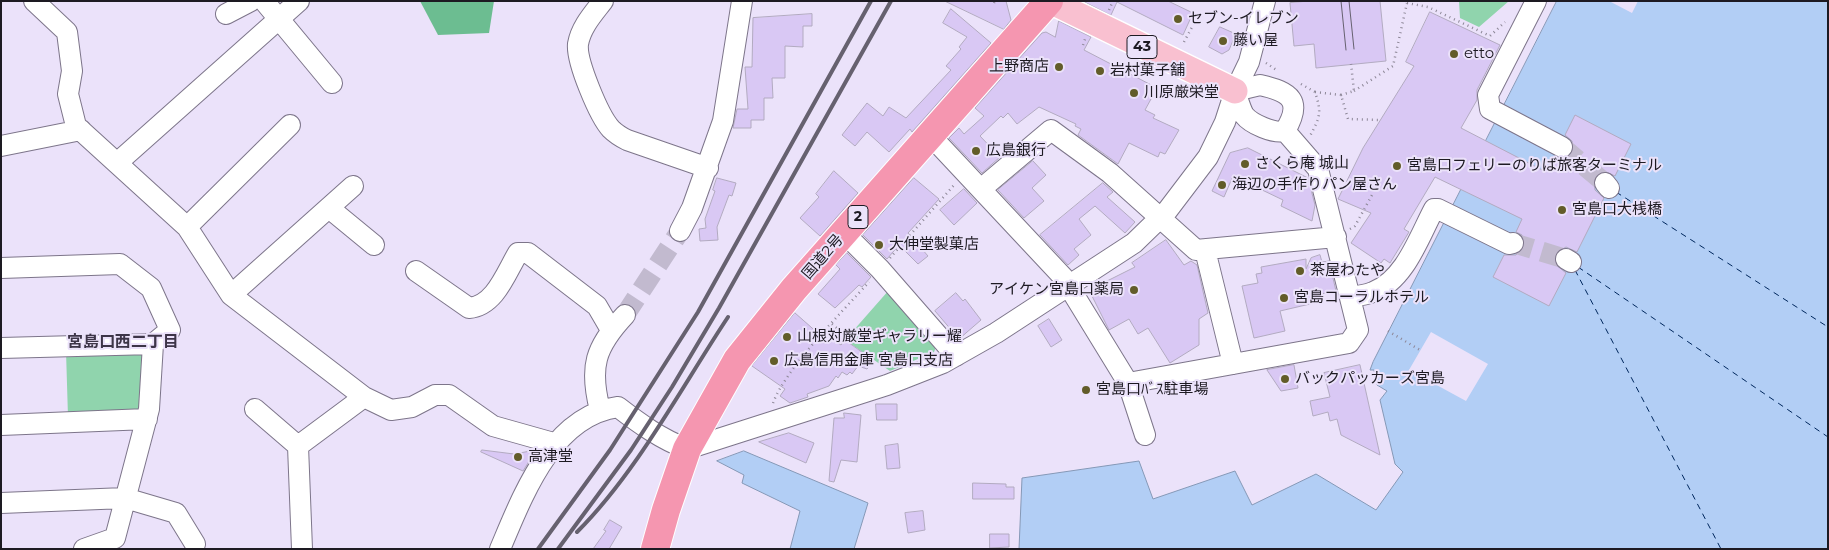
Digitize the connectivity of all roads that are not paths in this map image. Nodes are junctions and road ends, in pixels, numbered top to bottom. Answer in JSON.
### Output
{"nodes":[{"id":1,"x":34,"y":1,"type":"edge"},
{"id":2,"x":251,"y":1,"type":"edge"},
{"id":3,"x":264,"y":1,"type":"edge"},
{"id":4,"x":299,"y":1,"type":"edge"},
{"id":5,"x":603,"y":1,"type":"edge"},
{"id":6,"x":742,"y":1,"type":"edge"},
{"id":7,"x":1050,"y":1,"type":"edge"},
{"id":8,"x":1265,"y":1,"type":"edge"},
{"id":9,"x":1536,"y":1,"type":"edge"},
{"id":10,"x":226,"y":14,"type":"dead end"},
{"id":11,"x":279,"y":19,"type":"junction"},
{"id":12,"x":332,"y":84,"type":"dead end"},
{"id":13,"x":1235,"y":91,"type":"junction"},
{"id":14,"x":290,"y":125,"type":"dead end"},
{"id":15,"x":81,"y":130,"type":"junction"},
{"id":16,"x":1285,"y":131,"type":"junction"},
{"id":17,"x":930,"y":135,"type":"junction"},
{"id":18,"x":1,"y":146,"type":"edge"},
{"id":19,"x":1561,"y":146,"type":"tunnel mouth"},
{"id":20,"x":117,"y":163,"type":"junction"},
{"id":21,"x":708,"y":168,"type":"junction"},
{"id":22,"x":353,"y":186,"type":"dead end"},
{"id":23,"x":981,"y":189,"type":"junction"},
{"id":24,"x":328,"y":208,"type":"junction"},
{"id":25,"x":1161,"y":218,"type":"junction"},
{"id":26,"x":187,"y":227,"type":"junction"},
{"id":27,"x":680,"y":231,"type":"tunnel mouth"},
{"id":28,"x":844,"y":232,"type":"junction"},
{"id":29,"x":1336,"y":237,"type":"junction"},
{"id":30,"x":1511,"y":244,"type":"tunnel mouth"},
{"id":31,"x":374,"y":245,"type":"dead end"},
{"id":32,"x":1204,"y":250,"type":"junction"},
{"id":33,"x":1,"y":268,"type":"edge"},
{"id":34,"x":416,"y":271,"type":"dead end"},
{"id":35,"x":1069,"y":287,"type":"junction"},
{"id":36,"x":231,"y":295,"type":"junction"},
{"id":37,"x":1350,"y":297,"type":"junction"},
{"id":38,"x":625,"y":315,"type":"tunnel mouth"},
{"id":39,"x":611,"y":330,"type":"junction"},
{"id":40,"x":153,"y":344,"type":"junction"},
{"id":41,"x":1,"y":348,"type":"edge"},
{"id":42,"x":956,"y":356,"type":"junction"},
{"id":43,"x":1233,"y":364,"type":"junction"},
{"id":44,"x":1128,"y":383,"type":"junction"},
{"id":45,"x":364,"y":397,"type":"junction"},
{"id":46,"x":255,"y":409,"type":"dead end"},
{"id":47,"x":600,"y":410,"type":"junction"},
{"id":48,"x":148,"y":419,"type":"junction"},
{"id":49,"x":1,"y":425,"type":"edge"},
{"id":50,"x":1145,"y":435,"type":"dead end"},
{"id":51,"x":557,"y":444,"type":"junction"},
{"id":52,"x":298,"y":446,"type":"junction"},
{"id":53,"x":688,"y":449,"type":"junction"},
{"id":54,"x":125,"y":498,"type":"junction"},
{"id":55,"x":1,"y":503,"type":"edge"},
{"id":56,"x":195,"y":544,"type":"dead end"},
{"id":57,"x":87,"y":548,"type":"edge"},
{"id":58,"x":302,"y":549,"type":"edge"},
{"id":59,"x":500,"y":549,"type":"edge"},
{"id":60,"x":655,"y":549,"type":"edge"}],
"edges":[{"from":1,"to":15,"type":"street"},
{"from":2,"to":10,"type":"street"},
{"from":3,"to":11,"type":"street"},
{"from":4,"to":11,"type":"street"},
{"from":5,"to":21,"type":"street"},
{"from":6,"to":21,"type":"street"},
{"from":7,"to":13,"type":"main road","number":"43"},
{"from":7,"to":17,"type":"highway","name":"国道2号","number":"2"},
{"from":8,"to":13,"type":"street"},
{"from":9,"to":19,"type":"street"},
{"from":11,"to":12,"type":"street"},
{"from":11,"to":20,"type":"street"},
{"from":13,"to":16,"type":"street"},
{"from":13,"to":16,"type":"street"},
{"from":13,"to":25,"type":"street"},
{"from":14,"to":26,"type":"street"},
{"from":15,"to":18,"type":"street"},
{"from":15,"to":20,"type":"street"},
{"from":16,"to":29,"type":"street"},
{"from":17,"to":23,"type":"street"},
{"from":17,"to":28,"type":"highway","name":"国道2号","number":"2"},
{"from":20,"to":26,"type":"street"},
{"from":21,"to":27,"type":"street"},
{"from":22,"to":24,"type":"street"},
{"from":23,"to":25,"type":"street"},
{"from":23,"to":35,"type":"street"},
{"from":24,"to":31,"type":"street"},
{"from":24,"to":36,"type":"street"},
{"from":25,"to":32,"type":"street"},
{"from":25,"to":35,"type":"street"},
{"from":26,"to":36,"type":"street"},
{"from":28,"to":42,"type":"street"},
{"from":28,"to":53,"type":"highway","name":"国道2号","number":"2"},
{"from":29,"to":32,"type":"street"},
{"from":29,"to":37,"type":"street"},
{"from":30,"to":37,"type":"street"},
{"from":32,"to":43,"type":"street"},
{"from":33,"to":40,"type":"street"},
{"from":34,"to":39,"type":"street"},
{"from":35,"to":42,"type":"street"},
{"from":35,"to":44,"type":"street"},
{"from":36,"to":45,"type":"street"},
{"from":37,"to":43,"type":"street"},
{"from":38,"to":39,"type":"street"},
{"from":39,"to":47,"type":"street"},
{"from":40,"to":41,"type":"street"},
{"from":40,"to":48,"type":"street"},
{"from":42,"to":53,"type":"street"},
{"from":43,"to":44,"type":"street"},
{"from":44,"to":50,"type":"street"},
{"from":45,"to":51,"type":"street"},
{"from":45,"to":52,"type":"street"},
{"from":46,"to":52,"type":"street"},
{"from":47,"to":51,"type":"street"},
{"from":47,"to":53,"type":"street"},
{"from":48,"to":49,"type":"street"},
{"from":48,"to":54,"type":"street"},
{"from":51,"to":59,"type":"street"},
{"from":52,"to":58,"type":"street"},
{"from":53,"to":60,"type":"highway","name":"国道2号","number":"2"},
{"from":54,"to":55,"type":"street"},
{"from":54,"to":56,"type":"street"},
{"from":54,"to":57,"type":"street"}]}
